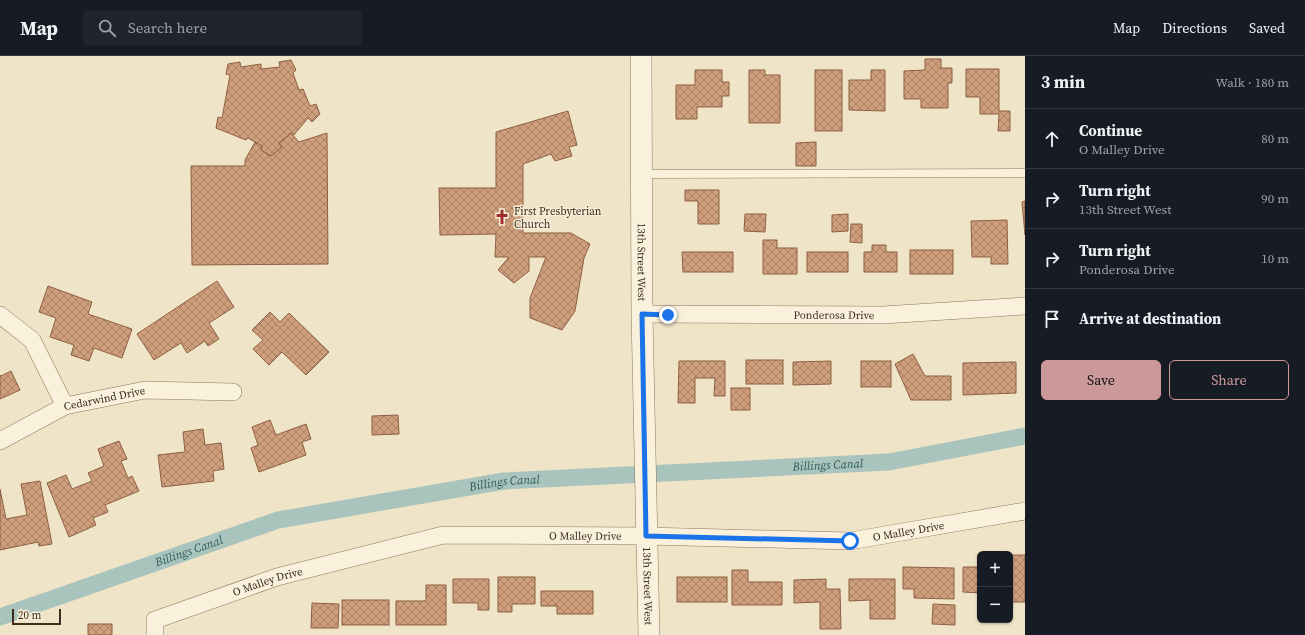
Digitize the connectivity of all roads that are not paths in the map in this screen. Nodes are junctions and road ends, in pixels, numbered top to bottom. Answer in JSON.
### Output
{"nodes":[{"id":1,"x":641,"y":56,"type":"edge"},
{"id":2,"x":1025,"y":173,"type":"edge"},
{"id":3,"x":641,"y":174,"type":"junction"},
{"id":4,"x":1025,"y":306,"type":"edge"},
{"id":5,"x":642,"y":314,"type":"junction"},
{"id":6,"x":0,"y":315,"type":"edge"},
{"id":7,"x":233,"y":392,"type":"dead end"},
{"id":8,"x":65,"y":406,"type":"junction"},
{"id":9,"x":0,"y":441,"type":"edge"},
{"id":10,"x":1025,"y":511,"type":"edge"},
{"id":11,"x":646,"y":536,"type":"junction"},
{"id":12,"x":155,"y":627,"type":"edge"},
{"id":13,"x":649,"y":635,"type":"edge"}],
"edges":[{"from":1,"to":3,"type":"street","name":"13th Street West"},
{"from":2,"to":3,"type":"lane"},
{"from":3,"to":5,"type":"street","name":"13th Street West"},
{"from":4,"to":5,"type":"street","name":"Ponderosa Drive"},
{"from":5,"to":11,"type":"street","name":"13th Street West"},
{"from":6,"to":8,"type":"street","name":"Cedarwind Drive"},
{"from":7,"to":8,"type":"street","name":"Cedarwind Drive"},
{"from":8,"to":9,"type":"street"},
{"from":10,"to":11,"type":"street","name":"O Malley Drive"},
{"from":11,"to":12,"type":"street","name":"O Malley Drive"},
{"from":11,"to":13,"type":"street","name":"13th Street West"}]}
